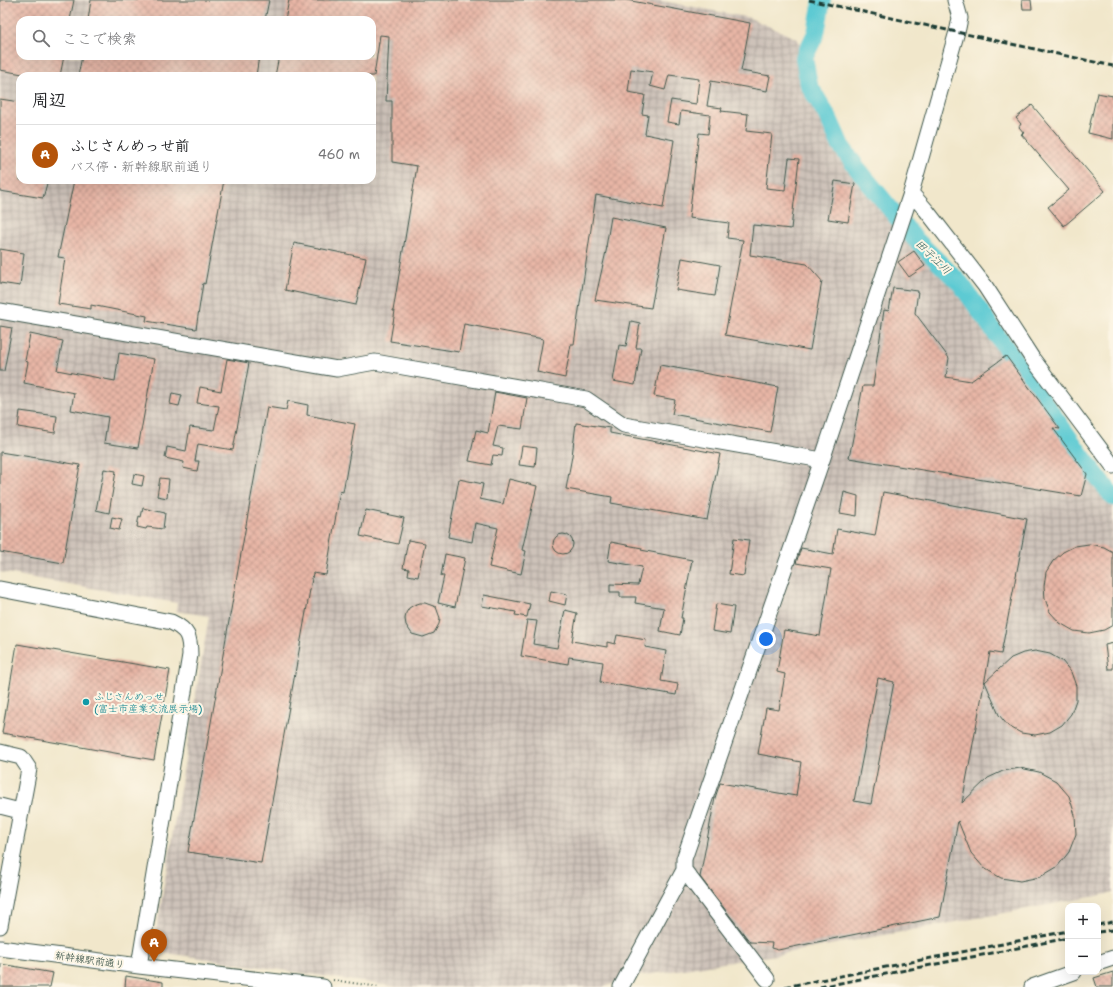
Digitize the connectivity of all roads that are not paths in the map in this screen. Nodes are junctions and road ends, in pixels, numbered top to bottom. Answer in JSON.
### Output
{"nodes":[{"id":1,"x":955,"y":0,"type":"edge"},
{"id":2,"x":911,"y":193,"type":"junction"},
{"id":3,"x":0,"y":311,"type":"edge"},
{"id":4,"x":822,"y":460,"type":"junction"},
{"id":5,"x":1113,"y":466,"type":"edge"},
{"id":6,"x":0,"y":589,"type":"edge"},
{"id":7,"x":0,"y":752,"type":"edge"},
{"id":8,"x":0,"y":806,"type":"edge"},
{"id":9,"x":20,"y":811,"type":"junction"},
{"id":10,"x":684,"y":870,"type":"junction"},
{"id":11,"x":0,"y":926,"type":"edge"},
{"id":12,"x":0,"y":948,"type":"edge"},
{"id":13,"x":1113,"y":958,"type":"edge"},
{"id":14,"x":1101,"y":962,"type":"edge"},
{"id":15,"x":140,"y":966,"type":"junction"},
{"id":16,"x":1066,"y":975,"type":"edge"},
{"id":17,"x":767,"y":980,"type":"dead end"},
{"id":18,"x":323,"y":987,"type":"edge"},
{"id":19,"x":621,"y":987,"type":"edge"},
{"id":20,"x":1032,"y":987,"type":"edge"}],
"edges":[{"from":1,"to":2,"type":"street"},
{"from":2,"to":4,"type":"street"},
{"from":2,"to":5,"type":"street"},
{"from":3,"to":4,"type":"street"},
{"from":4,"to":10,"type":"street"},
{"from":6,"to":15,"type":"street"},
{"from":7,"to":9,"type":"street"},
{"from":8,"to":9,"type":"street"},
{"from":9,"to":11,"type":"street"},
{"from":10,"to":17,"type":"street"},
{"from":10,"to":19,"type":"street"},
{"from":12,"to":15,"type":"street","name":"新幹線駅前通り"},
{"from":13,"to":14,"type":"street"},
{"from":15,"to":18,"type":"street","name":"新幹線駅前通り"},
{"from":16,"to":20,"type":"street"}]}
